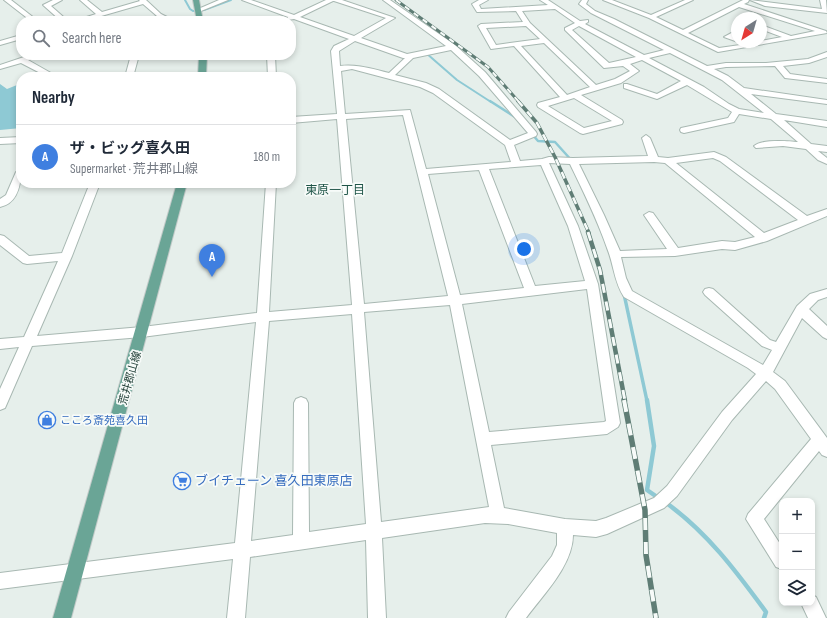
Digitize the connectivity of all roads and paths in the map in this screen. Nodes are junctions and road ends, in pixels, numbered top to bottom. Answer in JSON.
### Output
{"nodes":[{"id":1,"x":7,"y":0,"type":"edge"},
{"id":2,"x":59,"y":0,"type":"edge"},
{"id":3,"x":83,"y":0,"type":"edge"},
{"id":4,"x":196,"y":0,"type":"edge"},
{"id":5,"x":225,"y":0,"type":"edge"},
{"id":6,"x":245,"y":0,"type":"edge"},
{"id":7,"x":331,"y":0,"type":"edge"},
{"id":8,"x":336,"y":0,"type":"edge"},
{"id":9,"x":386,"y":0,"type":"edge"},
{"id":10,"x":485,"y":0,"type":"edge"},
{"id":11,"x":543,"y":0,"type":"edge"},
{"id":12,"x":585,"y":0,"type":"edge"},
{"id":13,"x":606,"y":0,"type":"edge"},
{"id":14,"x":690,"y":0,"type":"edge"},
{"id":15,"x":749,"y":0,"type":"edge"},
{"id":16,"x":753,"y":0,"type":"edge"},
{"id":17,"x":823,"y":0,"type":"edge"},
{"id":18,"x":143,"y":1,"type":"edge"},
{"id":19,"x":779,"y":3,"type":"edge"},
{"id":20,"x":739,"y":4,"type":"junction"},
{"id":21,"x":556,"y":7,"type":"junction"},
{"id":22,"x":518,"y":9,"type":"junction"},
{"id":23,"x":199,"y":10,"type":"junction"},
{"id":24,"x":100,"y":14,"type":"junction"},
{"id":25,"x":600,"y":15,"type":"junction"},
{"id":26,"x":28,"y":16,"type":"edge"},
{"id":27,"x":59,"y":16,"type":"edge"},
{"id":28,"x":93,"y":16,"type":"edge"},
{"id":29,"x":161,"y":16,"type":"edge"},
{"id":30,"x":200,"y":16,"type":"edge"},
{"id":31,"x":291,"y":16,"type":"edge"},
{"id":32,"x":296,"y":16,"type":"edge"},
{"id":33,"x":296,"y":18,"type":"edge"},
{"id":34,"x":651,"y":18,"type":"junction"},
{"id":35,"x":528,"y":24,"type":"junction"},
{"id":36,"x":580,"y":24,"type":"junction"},
{"id":37,"x":767,"y":29,"type":"edge"},
{"id":38,"x":684,"y":32,"type":"junction"},
{"id":39,"x":825,"y":32,"type":"edge"},
{"id":40,"x":790,"y":37,"type":"junction"},
{"id":41,"x":16,"y":38,"type":"edge"},
{"id":42,"x":356,"y":38,"type":"junction"},
{"id":43,"x":546,"y":41,"type":"junction"},
{"id":44,"x":767,"y":41,"type":"edge"},
{"id":45,"x":0,"y":43,"type":"edge"},
{"id":46,"x":516,"y":44,"type":"junction"},
{"id":47,"x":452,"y":47,"type":"junction"},
{"id":48,"x":731,"y":48,"type":"edge"},
{"id":49,"x":671,"y":50,"type":"junction"},
{"id":50,"x":827,"y":54,"type":"edge"},
{"id":51,"x":410,"y":57,"type":"junction"},
{"id":52,"x":641,"y":58,"type":"junction"},
{"id":53,"x":22,"y":60,"type":"joint"},
{"id":54,"x":134,"y":60,"type":"edge"},
{"id":55,"x":203,"y":60,"type":"edge"},
{"id":56,"x":271,"y":60,"type":"edge"},
{"id":57,"x":808,"y":61,"type":"junction"},
{"id":58,"x":624,"y":63,"type":"junction"},
{"id":59,"x":776,"y":64,"type":"junction"},
{"id":60,"x":827,"y":64,"type":"edge"},
{"id":61,"x":0,"y":67,"type":"edge"},
{"id":62,"x":707,"y":68,"type":"junction"},
{"id":63,"x":337,"y":69,"type":"junction"},
{"id":64,"x":45,"y":72,"type":"edge"},
{"id":65,"x":130,"y":72,"type":"edge"},
{"id":66,"x":202,"y":72,"type":"edge"},
{"id":67,"x":272,"y":72,"type":"edge"},
{"id":68,"x":390,"y":76,"type":"junction"},
{"id":69,"x":827,"y":81,"type":"edge"},
{"id":70,"x":686,"y":82,"type":"junction"},
{"id":71,"x":627,"y":86,"type":"dead end"},
{"id":72,"x":595,"y":88,"type":"junction"},
{"id":73,"x":742,"y":90,"type":"junction"},
{"id":74,"x":575,"y":95,"type":"junction"},
{"id":75,"x":565,"y":97,"type":"junction"},
{"id":76,"x":827,"y":102,"type":"edge"},
{"id":77,"x":737,"y":111,"type":"junction"},
{"id":78,"x":342,"y":116,"type":"junction"},
{"id":79,"x":771,"y":116,"type":"junction"},
{"id":80,"x":296,"y":120,"type":"edge"},
{"id":81,"x":827,"y":124,"type":"edge"},
{"id":82,"x":684,"y":130,"type":"dead end"},
{"id":83,"x":646,"y":138,"type":"dead end"},
{"id":84,"x":16,"y":140,"type":"edge"},
{"id":85,"x":0,"y":141,"type":"edge"},
{"id":86,"x":509,"y":144,"type":"junction"},
{"id":87,"x":759,"y":146,"type":"dead end"},
{"id":88,"x":808,"y":146,"type":"junction"},
{"id":89,"x":827,"y":149,"type":"edge"},
{"id":90,"x":654,"y":159,"type":"junction"},
{"id":91,"x":573,"y":161,"type":"junction"},
{"id":92,"x":668,"y":161,"type":"junction"},
{"id":93,"x":544,"y":162,"type":"junction"},
{"id":94,"x":827,"y":162,"type":"edge"},
{"id":95,"x":517,"y":165,"type":"junction"},
{"id":96,"x":483,"y":167,"type":"junction"},
{"id":97,"x":422,"y":172,"type":"junction"},
{"id":98,"x":16,"y":183,"type":"edge"},
{"id":99,"x":93,"y":188,"type":"edge"},
{"id":100,"x":181,"y":188,"type":"edge"},
{"id":101,"x":271,"y":188,"type":"edge"},
{"id":102,"x":0,"y":204,"type":"edge"},
{"id":103,"x":827,"y":212,"type":"edge"},
{"id":104,"x":649,"y":215,"type":"dead end"},
{"id":105,"x":806,"y":220,"type":"junction"},
{"id":106,"x":763,"y":238,"type":"junction"},
{"id":107,"x":0,"y":239,"type":"edge"},
{"id":108,"x":675,"y":252,"type":"junction"},
{"id":109,"x":624,"y":254,"type":"dead end"},
{"id":110,"x":66,"y":256,"type":"junction"},
{"id":111,"x":592,"y":284,"type":"junction"},
{"id":112,"x":531,"y":292,"type":"junction"},
{"id":113,"x":709,"y":292,"type":"dead end"},
{"id":114,"x":827,"y":293,"type":"edge"},
{"id":115,"x":455,"y":300,"type":"junction"},
{"id":116,"x":357,"y":309,"type":"junction"},
{"id":117,"x":801,"y":309,"type":"junction"},
{"id":118,"x":263,"y":317,"type":"junction"},
{"id":119,"x":142,"y":332,"type":"junction"},
{"id":120,"x":827,"y":334,"type":"edge"},
{"id":121,"x":27,"y":342,"type":"junction"},
{"id":122,"x":0,"y":344,"type":"edge"},
{"id":123,"x":780,"y":348,"type":"junction"},
{"id":124,"x":766,"y":372,"type":"junction"},
{"id":125,"x":301,"y":403,"type":"dead end"},
{"id":126,"x":0,"y":404,"type":"edge"},
{"id":127,"x":483,"y":440,"type":"junction"},
{"id":128,"x":823,"y":445,"type":"edge"},
{"id":129,"x":498,"y":515,"type":"junction"},
{"id":130,"x":565,"y":527,"type":"junction"},
{"id":131,"x":374,"y":530,"type":"junction"},
{"id":132,"x":301,"y":541,"type":"junction"},
{"id":133,"x":242,"y":550,"type":"junction"},
{"id":134,"x":779,"y":556,"type":"edge"},
{"id":135,"x":76,"y":571,"type":"junction"},
{"id":136,"x":0,"y":581,"type":"edge"},
{"id":137,"x":811,"y":606,"type":"edge"},
{"id":138,"x":62,"y":618,"type":"edge"},
{"id":139,"x":236,"y":618,"type":"edge"},
{"id":140,"x":377,"y":618,"type":"edge"},
{"id":141,"x":515,"y":618,"type":"edge"},
{"id":142,"x":817,"y":618,"type":"edge"}],
"edges":[{"from":1,"to":26,"type":"street"},
{"from":2,"to":27,"type":"street"},
{"from":3,"to":24,"type":"street"},
{"from":4,"to":23,"type":"main road"},
{"from":5,"to":23,"type":"street"},
{"from":6,"to":31,"type":"street"},
{"from":7,"to":32,"type":"street"},
{"from":8,"to":42,"type":"street"},
{"from":9,"to":47,"type":"street"},
{"from":10,"to":22,"type":"street"},
{"from":11,"to":21,"type":"street"},
{"from":12,"to":25,"type":"street"},
{"from":13,"to":34,"type":"street"},
{"from":14,"to":34,"type":"street"},
{"from":15,"to":20,"type":"street"},
{"from":16,"to":19,"type":"street"},
{"from":17,"to":19,"type":"street"},
{"from":18,"to":24,"type":"street"},
{"from":18,"to":29,"type":"street"},
{"from":20,"to":38,"type":"street"},
{"from":20,"to":39,"type":"street"},
{"from":21,"to":22,"type":"street"},
{"from":21,"to":36,"type":"street"},
{"from":22,"to":35,"type":"street"},
{"from":23,"to":30,"type":"main road"},
{"from":24,"to":28,"type":"street"},
{"from":25,"to":36,"type":"street"},
{"from":25,"to":49,"type":"street"},
{"from":33,"to":42,"type":"street"},
{"from":34,"to":38,"type":"street"},
{"from":35,"to":43,"type":"street"},
{"from":35,"to":46,"type":"street"},
{"from":36,"to":52,"type":"street"},
{"from":36,"to":58,"type":"street"},
{"from":37,"to":40,"type":"street"},
{"from":38,"to":48,"type":"street"},
{"from":39,"to":40,"type":"street"},
{"from":40,"to":44,"type":"street"},
{"from":41,"to":45,"type":"street"},
{"from":42,"to":51,"type":"street"},
{"from":42,"to":63,"type":"street"},
{"from":43,"to":46,"type":"street"},
{"from":43,"to":72,"type":"street"},
{"from":46,"to":75,"type":"street"},
{"from":47,"to":51,"type":"street"},
{"from":47,"to":86,"type":"street"},
{"from":49,"to":52,"type":"street"},
{"from":49,"to":62,"type":"street"},
{"from":50,"to":57,"type":"street"},
{"from":51,"to":68,"type":"street"},
{"from":52,"to":58,"type":"street"},
{"from":52,"to":70,"type":"street"},
{"from":53,"to":61,"type":"street"},
{"from":53,"to":64,"type":"street"},
{"from":54,"to":65,"type":"street"},
{"from":55,"to":66,"type":"main road"},
{"from":56,"to":67,"type":"street"},
{"from":57,"to":59,"type":"street"},
{"from":57,"to":60,"type":"street"},
{"from":58,"to":72,"type":"street"},
{"from":59,"to":62,"type":"street"},
{"from":59,"to":69,"type":"street"},
{"from":62,"to":73,"type":"street"},
{"from":63,"to":68,"type":"street"},
{"from":63,"to":78,"type":"street"},
{"from":68,"to":86,"type":"street"},
{"from":70,"to":71,"type":"street"},
{"from":70,"to":77,"type":"street"},
{"from":72,"to":74,"type":"street"},
{"from":73,"to":76,"type":"street"},
{"from":73,"to":79,"type":"street"},
{"from":74,"to":75,"type":"street"},
{"from":74,"to":75,"type":"street"},
{"from":77,"to":79,"type":"street"},
{"from":77,"to":82,"type":"street"},
{"from":78,"to":80,"type":"street"},
{"from":78,"to":97,"type":"street"},
{"from":78,"to":116,"type":"street"},
{"from":79,"to":81,"type":"street"},
{"from":79,"to":88,"type":"street"},
{"from":83,"to":90,"type":"street"},
{"from":84,"to":85,"type":"street"},
{"from":86,"to":95,"type":"street"},
{"from":87,"to":88,"type":"street"},
{"from":88,"to":89,"type":"street"},
{"from":88,"to":94,"type":"street"},
{"from":90,"to":91,"type":"street"},
{"from":90,"to":92,"type":"street"},
{"from":91,"to":93,"type":"street"},
{"from":91,"to":124,"type":"street"},
{"from":92,"to":105,"type":"street"},
{"from":92,"to":106,"type":"street"},
{"from":93,"to":95,"type":"street"},
{"from":93,"to":111,"type":"street"},
{"from":95,"to":96,"type":"street"},
{"from":96,"to":97,"type":"street"},
{"from":96,"to":112,"type":"street"},
{"from":97,"to":115,"type":"street"},
{"from":98,"to":102,"type":"street"},
{"from":99,"to":110,"type":"street"},
{"from":100,"to":119,"type":"main road","name":"荒井郡山線"},
{"from":101,"to":118,"type":"street"},
{"from":103,"to":105,"type":"street"},
{"from":104,"to":108,"type":"street"},
{"from":105,"to":106,"type":"street"},
{"from":106,"to":108,"type":"street"},
{"from":107,"to":110,"type":"street"},
{"from":108,"to":109,"type":"street"},
{"from":110,"to":121,"type":"street"},
{"from":111,"to":112,"type":"street"},
{"from":111,"to":127,"type":"street"},
{"from":112,"to":115,"type":"street"},
{"from":113,"to":123,"type":"street"},
{"from":114,"to":117,"type":"street"},
{"from":115,"to":116,"type":"street"},
{"from":115,"to":127,"type":"street"},
{"from":116,"to":118,"type":"street"},
{"from":116,"to":131,"type":"street"},
{"from":117,"to":120,"type":"street"},
{"from":117,"to":123,"type":"street"},
{"from":118,"to":119,"type":"street"},
{"from":118,"to":133,"type":"street"},
{"from":119,"to":121,"type":"street"},
{"from":119,"to":135,"type":"main road","name":"荒井郡山線"},
{"from":121,"to":122,"type":"street"},
{"from":121,"to":126,"type":"street"},
{"from":123,"to":124,"type":"street"},
{"from":124,"to":128,"type":"street"},
{"from":124,"to":130,"type":"street"},
{"from":125,"to":132,"type":"street"},
{"from":127,"to":129,"type":"street"},
{"from":128,"to":134,"type":"street"},
{"from":129,"to":130,"type":"street"},
{"from":129,"to":131,"type":"street"},
{"from":130,"to":141,"type":"street"},
{"from":131,"to":132,"type":"street"},
{"from":131,"to":140,"type":"street"},
{"from":132,"to":133,"type":"street"},
{"from":133,"to":135,"type":"street"},
{"from":133,"to":139,"type":"street"},
{"from":135,"to":136,"type":"street"},
{"from":135,"to":138,"type":"main road","name":"荒井郡山線"},
{"from":137,"to":142,"type":"street"}]}
